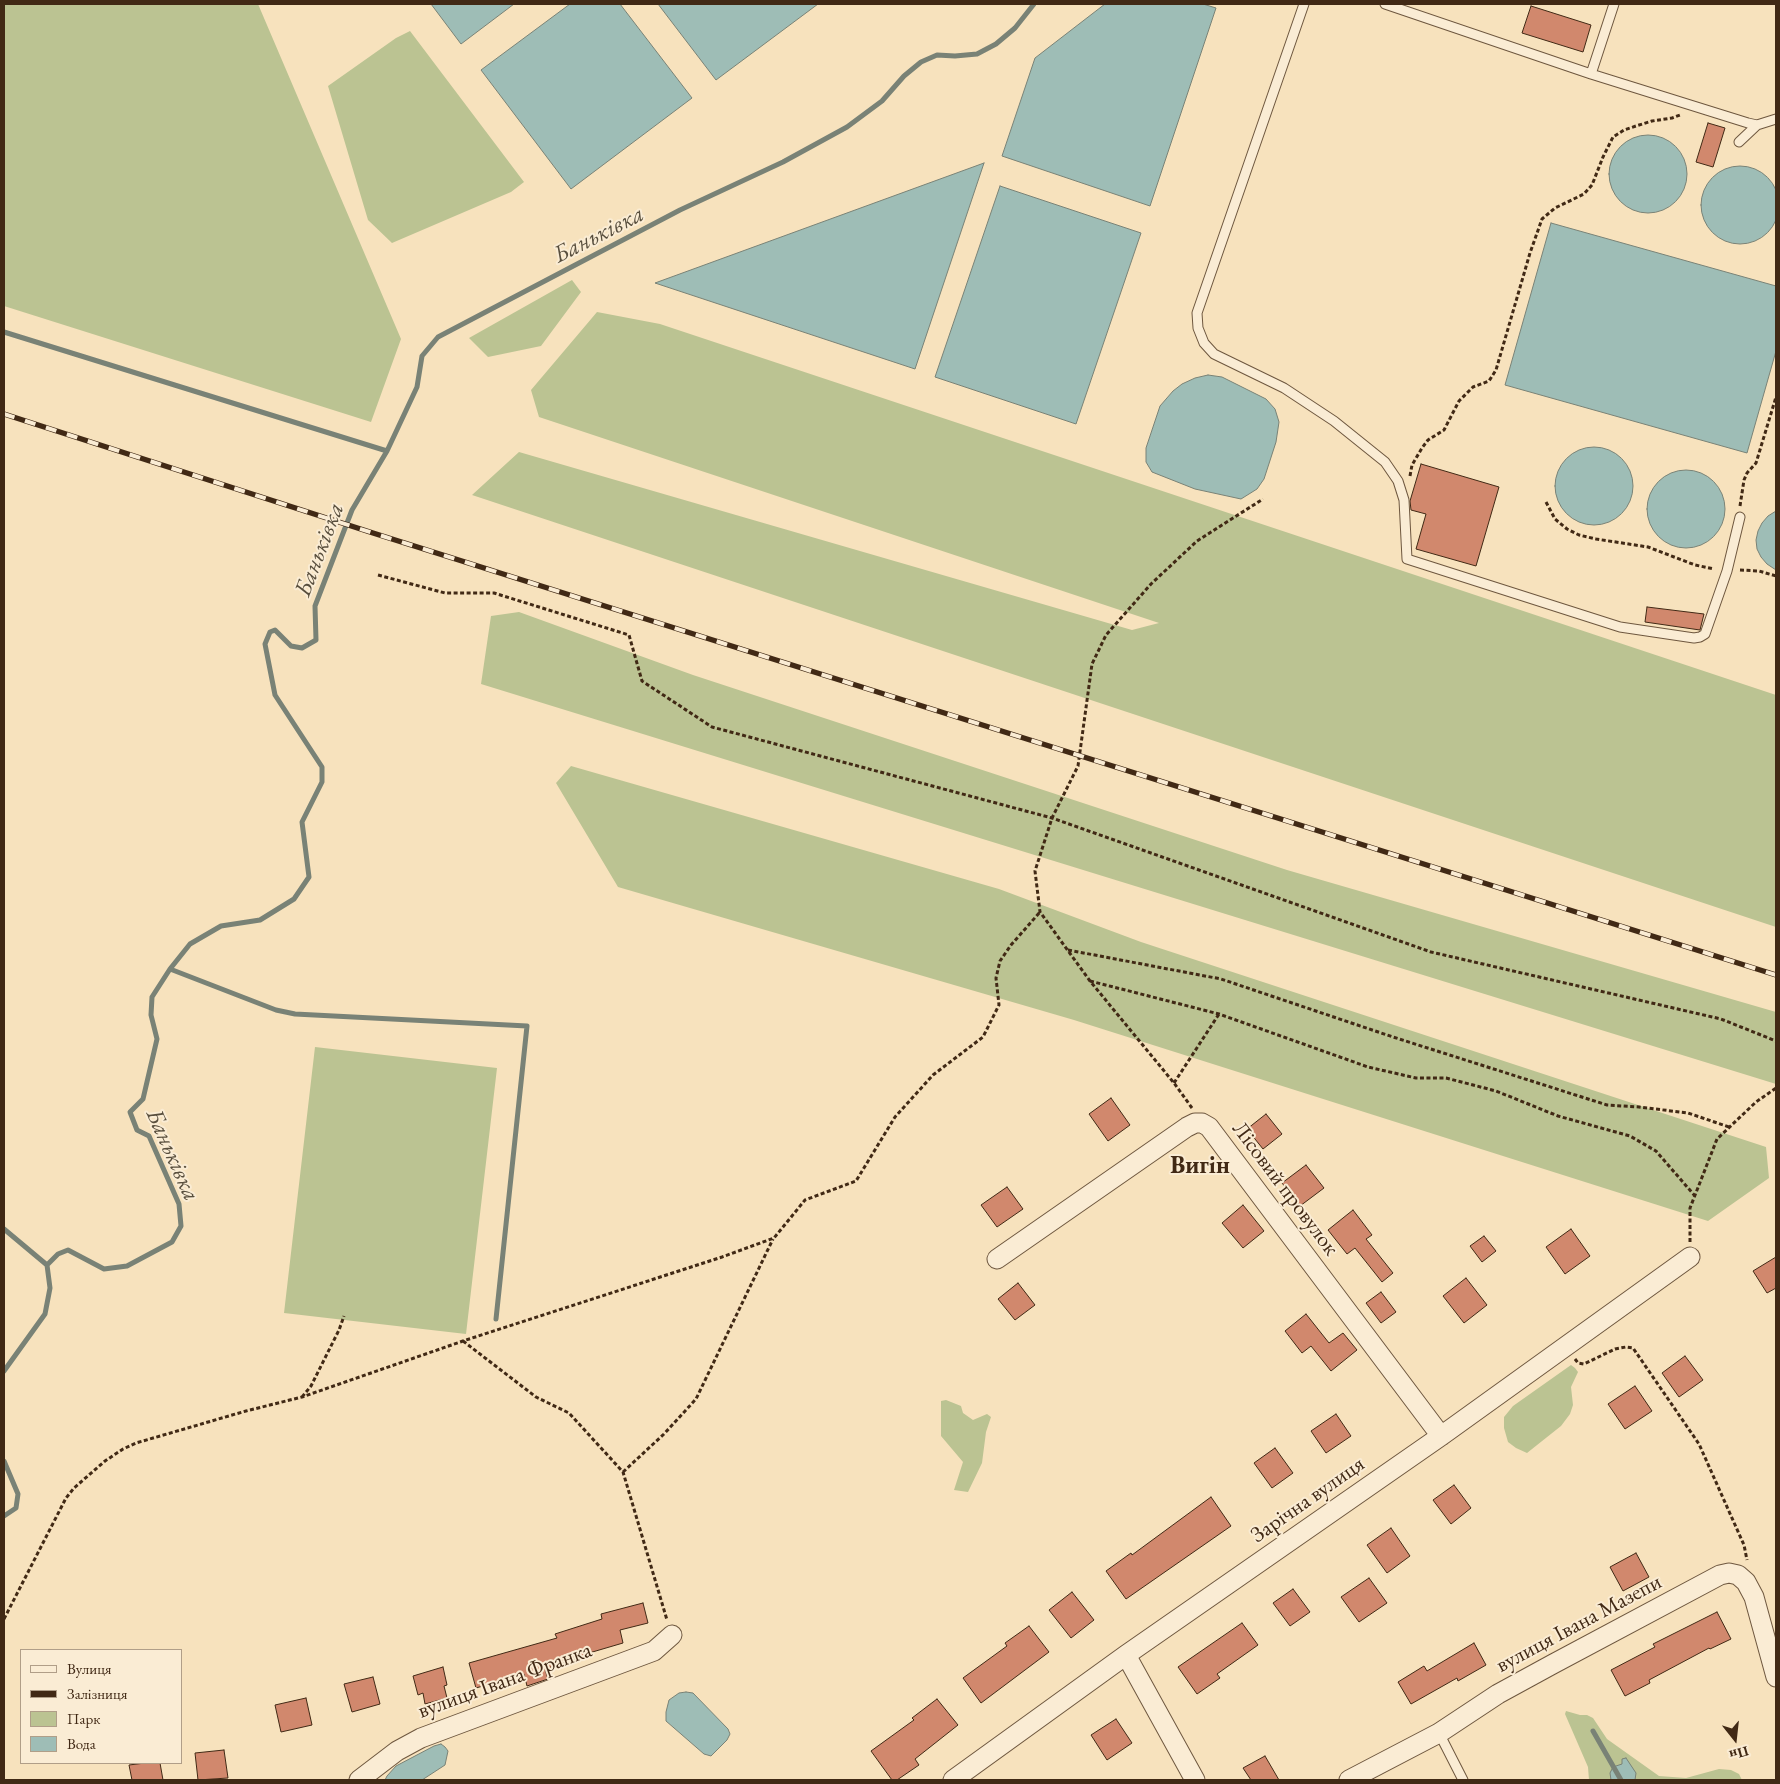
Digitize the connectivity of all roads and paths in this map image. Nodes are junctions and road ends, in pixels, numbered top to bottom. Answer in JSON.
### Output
{"nodes":[{"id":1,"x":1304,"y":4,"type":"edge"},
{"id":2,"x":1384,"y":4,"type":"edge"},
{"id":3,"x":1614,"y":4,"type":"edge"},
{"id":4,"x":1591,"y":74,"type":"junction"},
{"id":5,"x":1699,"y":107,"type":"junction"},
{"id":6,"x":1776,"y":119,"type":"edge"},
{"id":7,"x":1757,"y":125,"type":"junction"},
{"id":8,"x":1739,"y":142,"type":"dead end"},
{"id":9,"x":1776,"y":397,"type":"edge"},
{"id":10,"x":1263,"y":499,"type":"dead end"},
{"id":11,"x":1404,"y":500,"type":"junction"},
{"id":12,"x":1546,"y":502,"type":"dead end"},
{"id":13,"x":1740,"y":517,"type":"joint"},
{"id":14,"x":1727,"y":571,"type":"junction"},
{"id":15,"x":378,"y":575,"type":"dead end"},
{"id":16,"x":1776,"y":576,"type":"edge"},
{"id":17,"x":1052,"y":818,"type":"junction"},
{"id":18,"x":1040,"y":912,"type":"junction"},
{"id":19,"x":1067,"y":950,"type":"junction"},
{"id":20,"x":1090,"y":981,"type":"junction"},
{"id":21,"x":1219,"y":1014,"type":"junction"},
{"id":22,"x":1776,"y":1041,"type":"edge"},
{"id":23,"x":1174,"y":1083,"type":"junction"},
{"id":24,"x":1776,"y":1088,"type":"edge"},
{"id":25,"x":1202,"y":1123,"type":"junction"},
{"id":26,"x":1729,"y":1127,"type":"junction"},
{"id":27,"x":1695,"y":1196,"type":"junction"},
{"id":28,"x":774,"y":1238,"type":"junction"},
{"id":29,"x":1690,"y":1257,"type":"joint"},
{"id":30,"x":997,"y":1259,"type":"dead end"},
{"id":31,"x":344,"y":1316,"type":"dead end"},
{"id":32,"x":463,"y":1341,"type":"junction"},
{"id":33,"x":1565,"y":1347,"type":"junction"},
{"id":34,"x":302,"y":1397,"type":"junction"},
{"id":35,"x":1441,"y":1436,"type":"junction"},
{"id":36,"x":623,"y":1472,"type":"junction"},
{"id":37,"x":1746,"y":1582,"type":"junction"},
{"id":38,"x":4,"y":1619,"type":"edge"},
{"id":39,"x":672,"y":1635,"type":"joint"},
{"id":40,"x":1126,"y":1655,"type":"junction"},
{"id":41,"x":1776,"y":1678,"type":"edge"},
{"id":42,"x":1440,"y":1733,"type":"junction"},
{"id":43,"x":358,"y":1780,"type":"edge"},
{"id":44,"x":953,"y":1780,"type":"edge"},
{"id":45,"x":1195,"y":1780,"type":"edge"},
{"id":46,"x":1349,"y":1780,"type":"edge"},
{"id":47,"x":1463,"y":1780,"type":"edge"}],
"edges":[{"from":1,"to":11,"type":"lane"},
{"from":2,"to":4,"type":"lane"},
{"from":3,"to":4,"type":"lane"},
{"from":4,"to":5,"type":"lane"},
{"from":5,"to":7,"type":"lane"},
{"from":5,"to":11,"type":"path"},
{"from":6,"to":7,"type":"lane"},
{"from":7,"to":8,"type":"lane"},
{"from":9,"to":13,"type":"path"},
{"from":10,"to":17,"type":"path"},
{"from":11,"to":14,"type":"lane"},
{"from":12,"to":14,"type":"path"},
{"from":13,"to":14,"type":"lane"},
{"from":14,"to":16,"type":"path"},
{"from":15,"to":17,"type":"path"},
{"from":17,"to":18,"type":"path"},
{"from":17,"to":22,"type":"path"},
{"from":18,"to":19,"type":"path"},
{"from":18,"to":28,"type":"path"},
{"from":19,"to":20,"type":"path"},
{"from":19,"to":26,"type":"path"},
{"from":20,"to":21,"type":"path"},
{"from":20,"to":23,"type":"path"},
{"from":21,"to":23,"type":"path"},
{"from":21,"to":27,"type":"path"},
{"from":23,"to":25,"type":"path"},
{"from":24,"to":26,"type":"path"},
{"from":25,"to":30,"type":"street","name":"Лісовий провулок"},
{"from":25,"to":35,"type":"street","name":"Лісовий провулок"},
{"from":26,"to":27,"type":"path"},
{"from":27,"to":29,"type":"path"},
{"from":28,"to":32,"type":"path"},
{"from":28,"to":36,"type":"path"},
{"from":29,"to":33,"type":"street","name":"Зарічна вулиця"},
{"from":31,"to":34,"type":"path"},
{"from":32,"to":34,"type":"path"},
{"from":32,"to":36,"type":"path"},
{"from":33,"to":35,"type":"street","name":"Зарічна вулиця"},
{"from":33,"to":37,"type":"path"},
{"from":34,"to":38,"type":"path"},
{"from":35,"to":40,"type":"street","name":"Зарічна вулиця"},
{"from":36,"to":39,"type":"path"},
{"from":37,"to":41,"type":"street"},
{"from":37,"to":42,"type":"street","name":"вулиця Івана Мазепи"},
{"from":39,"to":43,"type":"street","name":"вулиця Івана Франка"},
{"from":40,"to":44,"type":"street","name":"Зарічна вулиця"},
{"from":40,"to":45,"type":"street"},
{"from":42,"to":46,"type":"street","name":"вулиця Івана Мазепи"},
{"from":42,"to":47,"type":"lane"}]}
